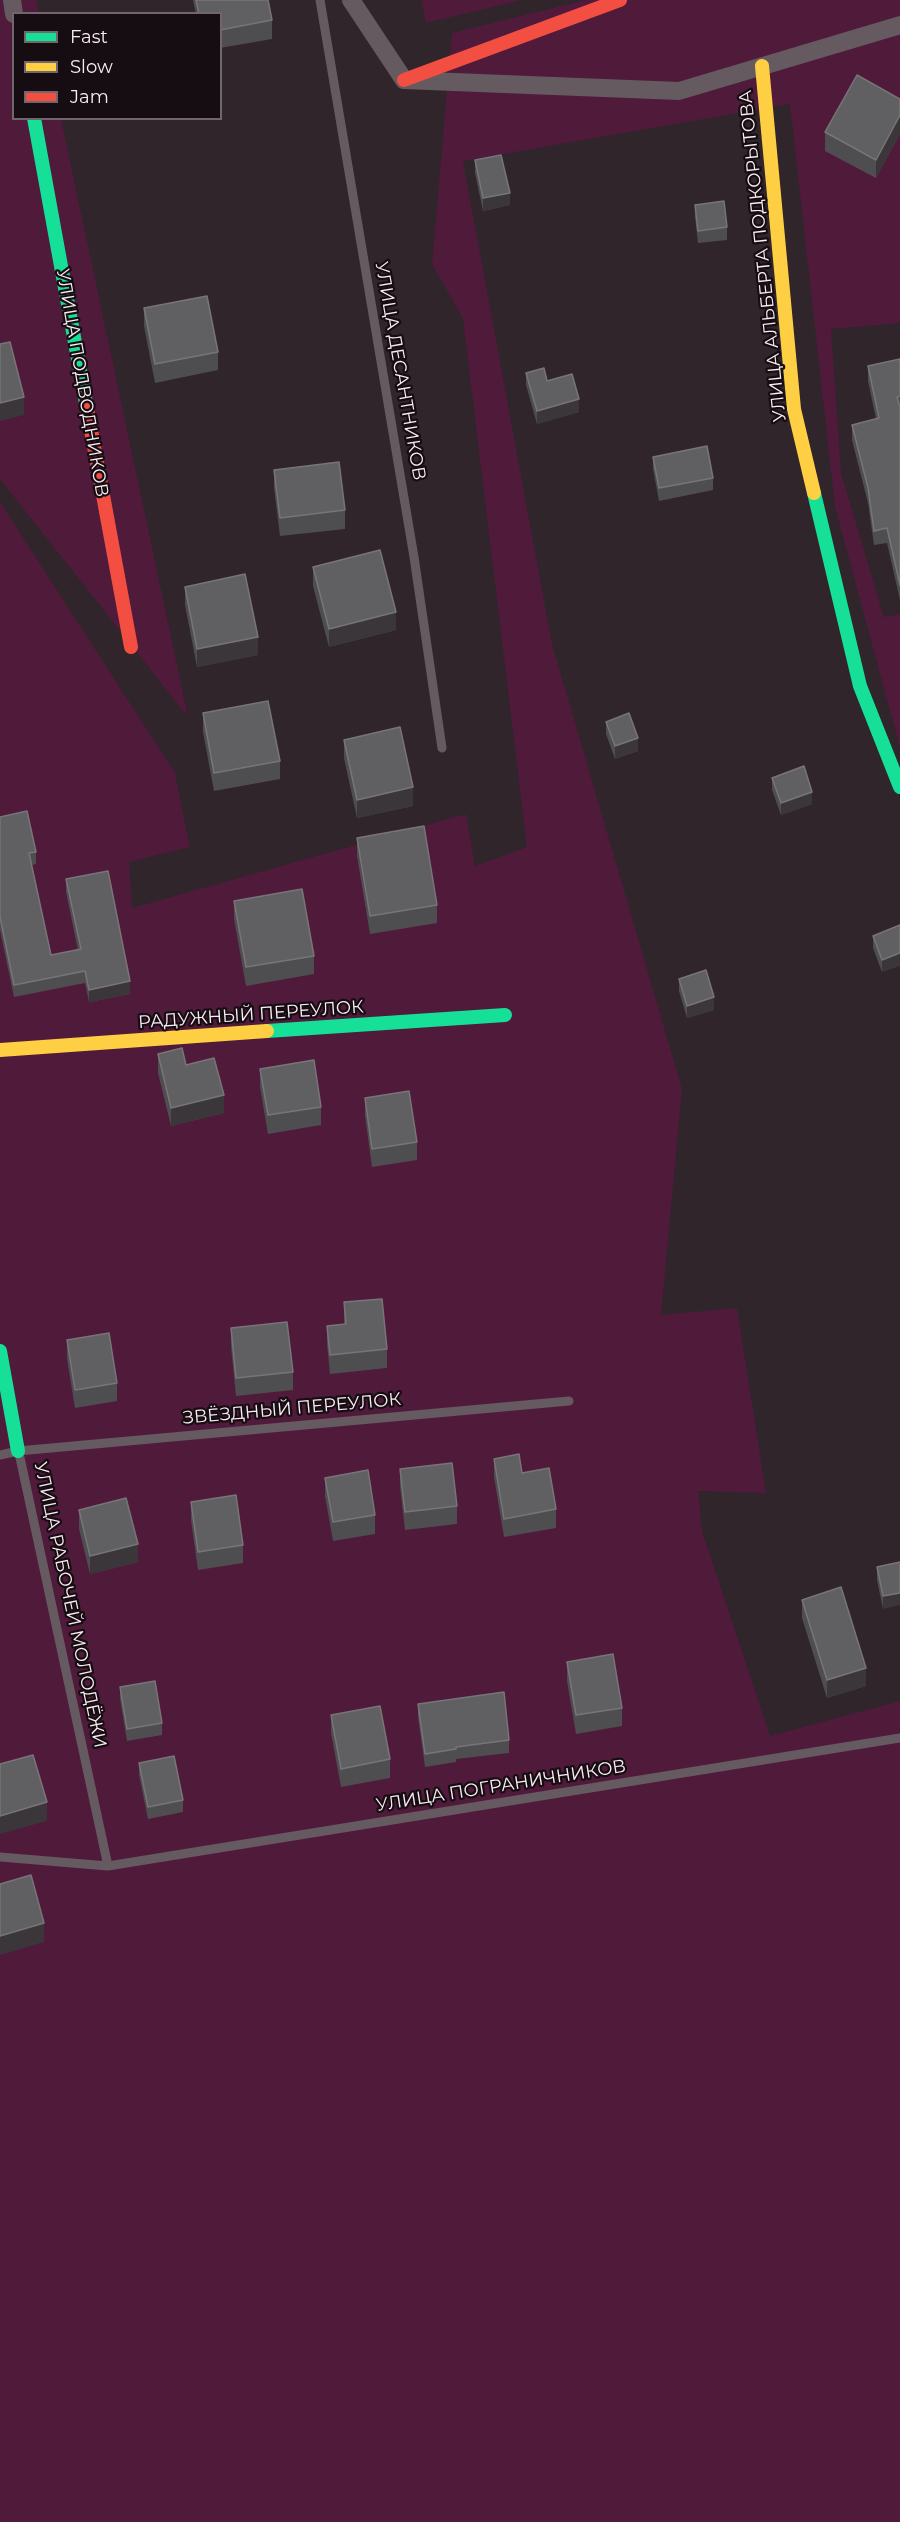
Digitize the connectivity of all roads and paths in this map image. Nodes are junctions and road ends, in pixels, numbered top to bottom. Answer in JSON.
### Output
{"nodes":[{"id":1,"x":320,"y":0,"type":"edge"},
{"id":2,"x":351,"y":0,"type":"edge"},
{"id":3,"x":620,"y":0,"type":"edge"},
{"id":4,"x":900,"y":25,"type":"edge"},
{"id":5,"x":762,"y":66,"type":"junction"},
{"id":6,"x":404,"y":80,"type":"junction"},
{"id":7,"x":34,"y":120,"type":"edge"},
{"id":8,"x":131,"y":647,"type":"dead end"},
{"id":9,"x":442,"y":748,"type":"dead end"},
{"id":10,"x":900,"y":787,"type":"edge"},
{"id":11,"x":505,"y":1016,"type":"dead end"},
{"id":12,"x":0,"y":1050,"type":"edge"},
{"id":13,"x":0,"y":1351,"type":"edge"},
{"id":14,"x":568,"y":1401,"type":"dead end"},
{"id":15,"x":18,"y":1451,"type":"junction"},
{"id":16,"x":0,"y":1455,"type":"edge"},
{"id":17,"x":900,"y":1738,"type":"edge"},
{"id":18,"x":0,"y":1857,"type":"edge"},
{"id":19,"x":108,"y":1866,"type":"junction"}],
"edges":[{"from":1,"to":9,"type":"lane","name":"УЛИЦА ДЕСАНТНИКОВ"},
{"from":2,"to":6,"type":"street"},
{"from":3,"to":6,"type":"street"},
{"from":4,"to":5,"type":"street"},
{"from":5,"to":6,"type":"street"},
{"from":5,"to":10,"type":"street","name":"УЛИЦА АЛЬБЕРТА ПОДКОРЫТОВА"},
{"from":7,"to":8,"type":"street","name":"УЛИЦА ПОДВОДНИКОВ"},
{"from":11,"to":12,"type":"street","name":"РАДУЖНЫЙ ПЕРЕУЛОК"},
{"from":13,"to":15,"type":"street","name":"УЛИЦА РАБОЧЕЙ МОЛОДЁЖИ"},
{"from":14,"to":15,"type":"lane","name":"ЗВЁЗДНЫЙ ПЕРЕУЛОК"},
{"from":15,"to":16,"type":"lane","name":"ЗВЁЗДНЫЙ ПЕРЕУЛОК"},
{"from":15,"to":19,"type":"lane","name":"УЛИЦА РАБОЧЕЙ МОЛОДЁЖИ"},
{"from":17,"to":19,"type":"lane","name":"УЛИЦА ПОГРАНИЧНИКОВ"},
{"from":18,"to":19,"type":"lane","name":"УЛИЦА ПОГРАНИЧНИКОВ"}]}
